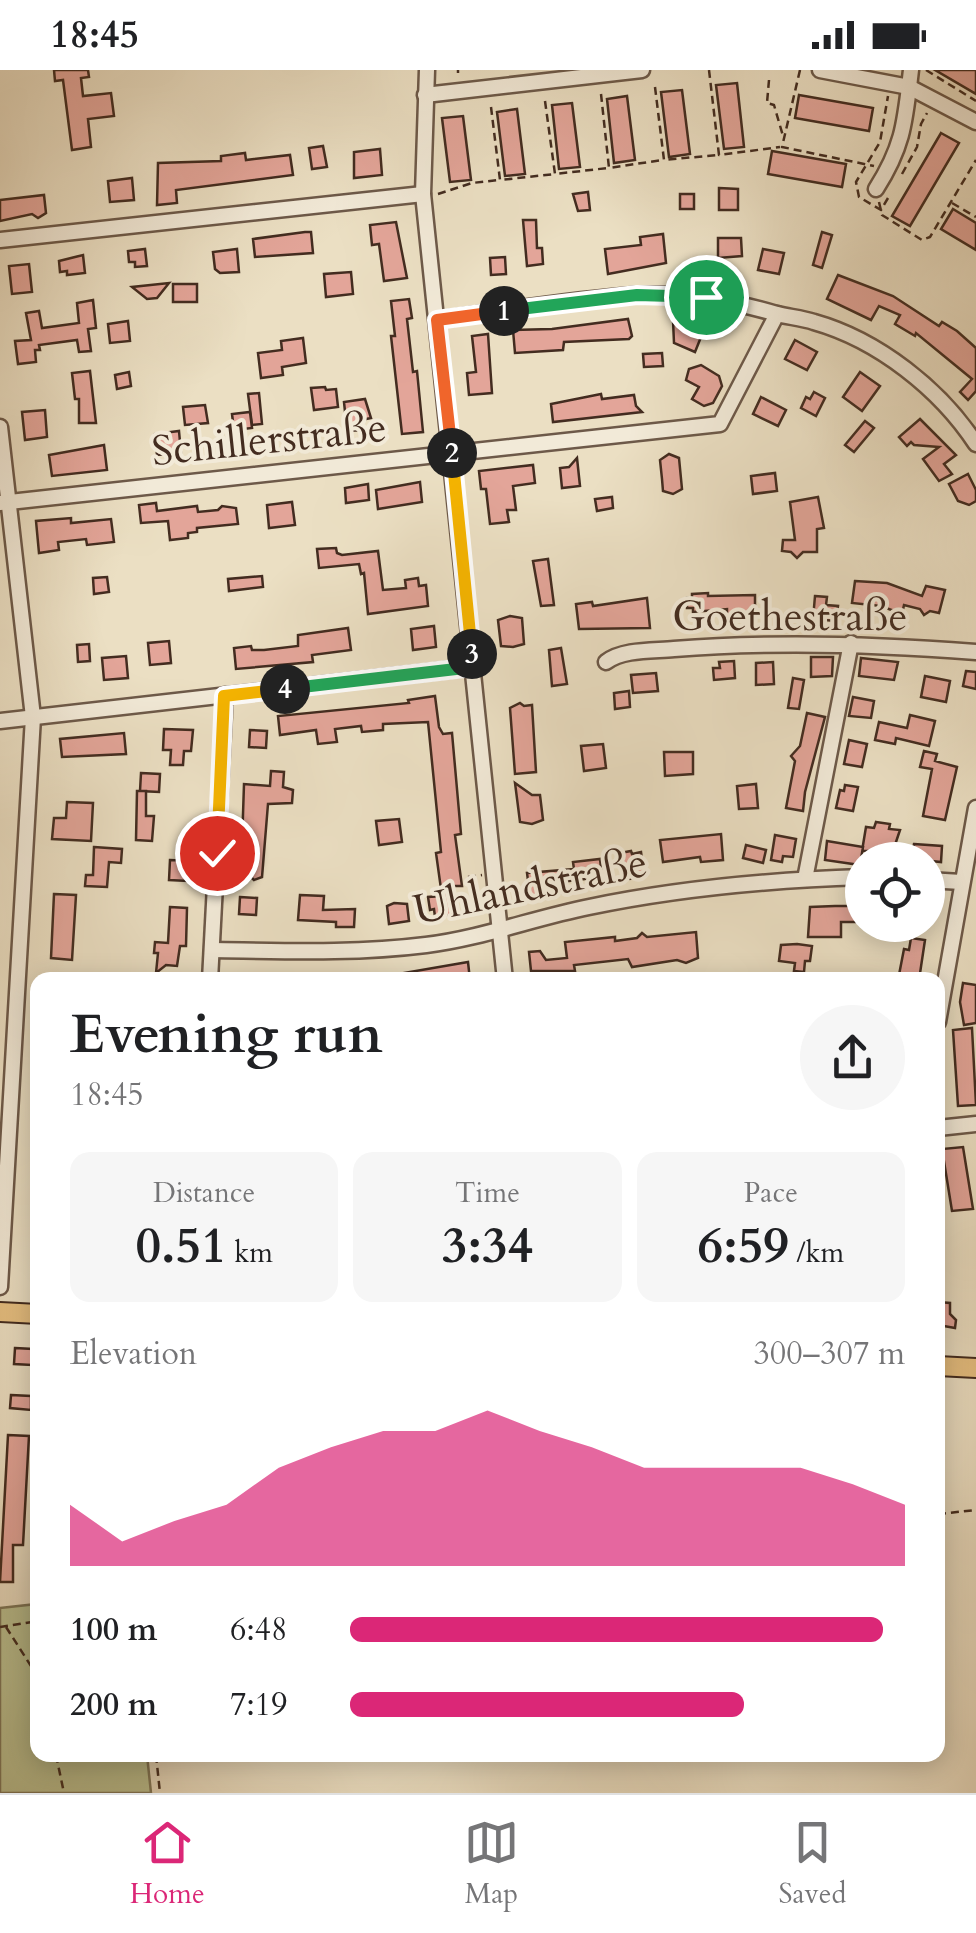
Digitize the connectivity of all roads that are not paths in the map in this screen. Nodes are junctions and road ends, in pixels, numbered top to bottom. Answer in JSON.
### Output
{"nodes":[{"id":1,"x":427,"y":70,"type":"edge"},
{"id":2,"x":642,"y":70,"type":"edge"},
{"id":3,"x":820,"y":70,"type":"edge"},
{"id":4,"x":911,"y":70,"type":"edge"},
{"id":5,"x":909,"y":87,"type":"junction"},
{"id":6,"x":425,"y":95,"type":"junction"},
{"id":7,"x":976,"y":122,"type":"edge"},
{"id":8,"x":883,"y":192,"type":"road end"},
{"id":9,"x":422,"y":194,"type":"junction"},
{"id":10,"x":0,"y":240,"type":"edge"},
{"id":11,"x":777,"y":314,"type":"junction"},
{"id":12,"x":437,"y":320,"type":"junction"},
{"id":13,"x":0,"y":427,"type":"edge"},
{"id":14,"x":976,"y":444,"type":"edge"},
{"id":15,"x":452,"y":453,"type":"junction"},
{"id":16,"x":4,"y":503,"type":"edge"},
{"id":17,"x":852,"y":643,"type":"junction"},
{"id":18,"x":976,"y":652,"type":"edge"},
{"id":19,"x":606,"y":662,"type":"dead end"},
{"id":20,"x":473,"y":667,"type":"junction"},
{"id":21,"x":224,"y":696,"type":"junction"},
{"id":22,"x":33,"y":718,"type":"junction"},
{"id":23,"x":0,"y":721,"type":"edge"},
{"id":24,"x":976,"y":808,"type":"edge"},
{"id":25,"x":845,"y":878,"type":"edge"},
{"id":26,"x":805,"y":879,"type":"junction"},
{"id":27,"x":945,"y":881,"type":"edge"},
{"id":28,"x":961,"y":882,"type":"junction"},
{"id":29,"x":500,"y":931,"type":"junction"},
{"id":30,"x":212,"y":950,"type":"junction"},
{"id":31,"x":211,"y":972,"type":"edge"},
{"id":32,"x":504,"y":972,"type":"edge"},
{"id":33,"x":945,"y":979,"type":"edge"},
{"id":34,"x":976,"y":1124,"type":"edge"},
{"id":35,"x":945,"y":1127,"type":"edge"},
{"id":36,"x":0,"y":1286,"type":"edge"},
{"id":37,"x":0,"y":1312,"type":"edge"},
{"id":38,"x":30,"y":1314,"type":"edge"},
{"id":39,"x":945,"y":1366,"type":"edge"},
{"id":40,"x":976,"y":1368,"type":"edge"}],
"edges":[{"from":1,"to":6,"type":"street"},
{"from":2,"to":6,"type":"street"},
{"from":3,"to":5,"type":"street"},
{"from":4,"to":5,"type":"street"},
{"from":5,"to":7,"type":"street"},
{"from":5,"to":8,"type":"street"},
{"from":6,"to":9,"type":"street"},
{"from":9,"to":10,"type":"street"},
{"from":9,"to":12,"type":"street"},
{"from":11,"to":12,"type":"street"},
{"from":11,"to":14,"type":"street"},
{"from":11,"to":15,"type":"street","name":"Schillerstraße"},
{"from":12,"to":15,"type":"street"},
{"from":13,"to":16,"type":"street"},
{"from":15,"to":16,"type":"street","name":"Schillerstraße"},
{"from":15,"to":20,"type":"street"},
{"from":16,"to":22,"type":"street"},
{"from":17,"to":18,"type":"street","name":"Goethestraße"},
{"from":17,"to":19,"type":"street","name":"Goethestraße"},
{"from":17,"to":26,"type":"street"},
{"from":20,"to":21,"type":"street"},
{"from":20,"to":29,"type":"street"},
{"from":21,"to":22,"type":"street"},
{"from":21,"to":30,"type":"street"},
{"from":22,"to":23,"type":"street"},
{"from":22,"to":36,"type":"street"},
{"from":24,"to":28,"type":"street"},
{"from":25,"to":26,"type":"street","name":"Uhlandstraße"},
{"from":26,"to":29,"type":"street","name":"Uhlandstraße"},
{"from":27,"to":28,"type":"street"},
{"from":28,"to":33,"type":"street"},
{"from":29,"to":30,"type":"street","name":"Uhlandstraße"},
{"from":29,"to":32,"type":"street"},
{"from":30,"to":31,"type":"street"},
{"from":34,"to":35,"type":"street"},
{"from":37,"to":38,"type":"main road"},
{"from":39,"to":40,"type":"main road"}]}
